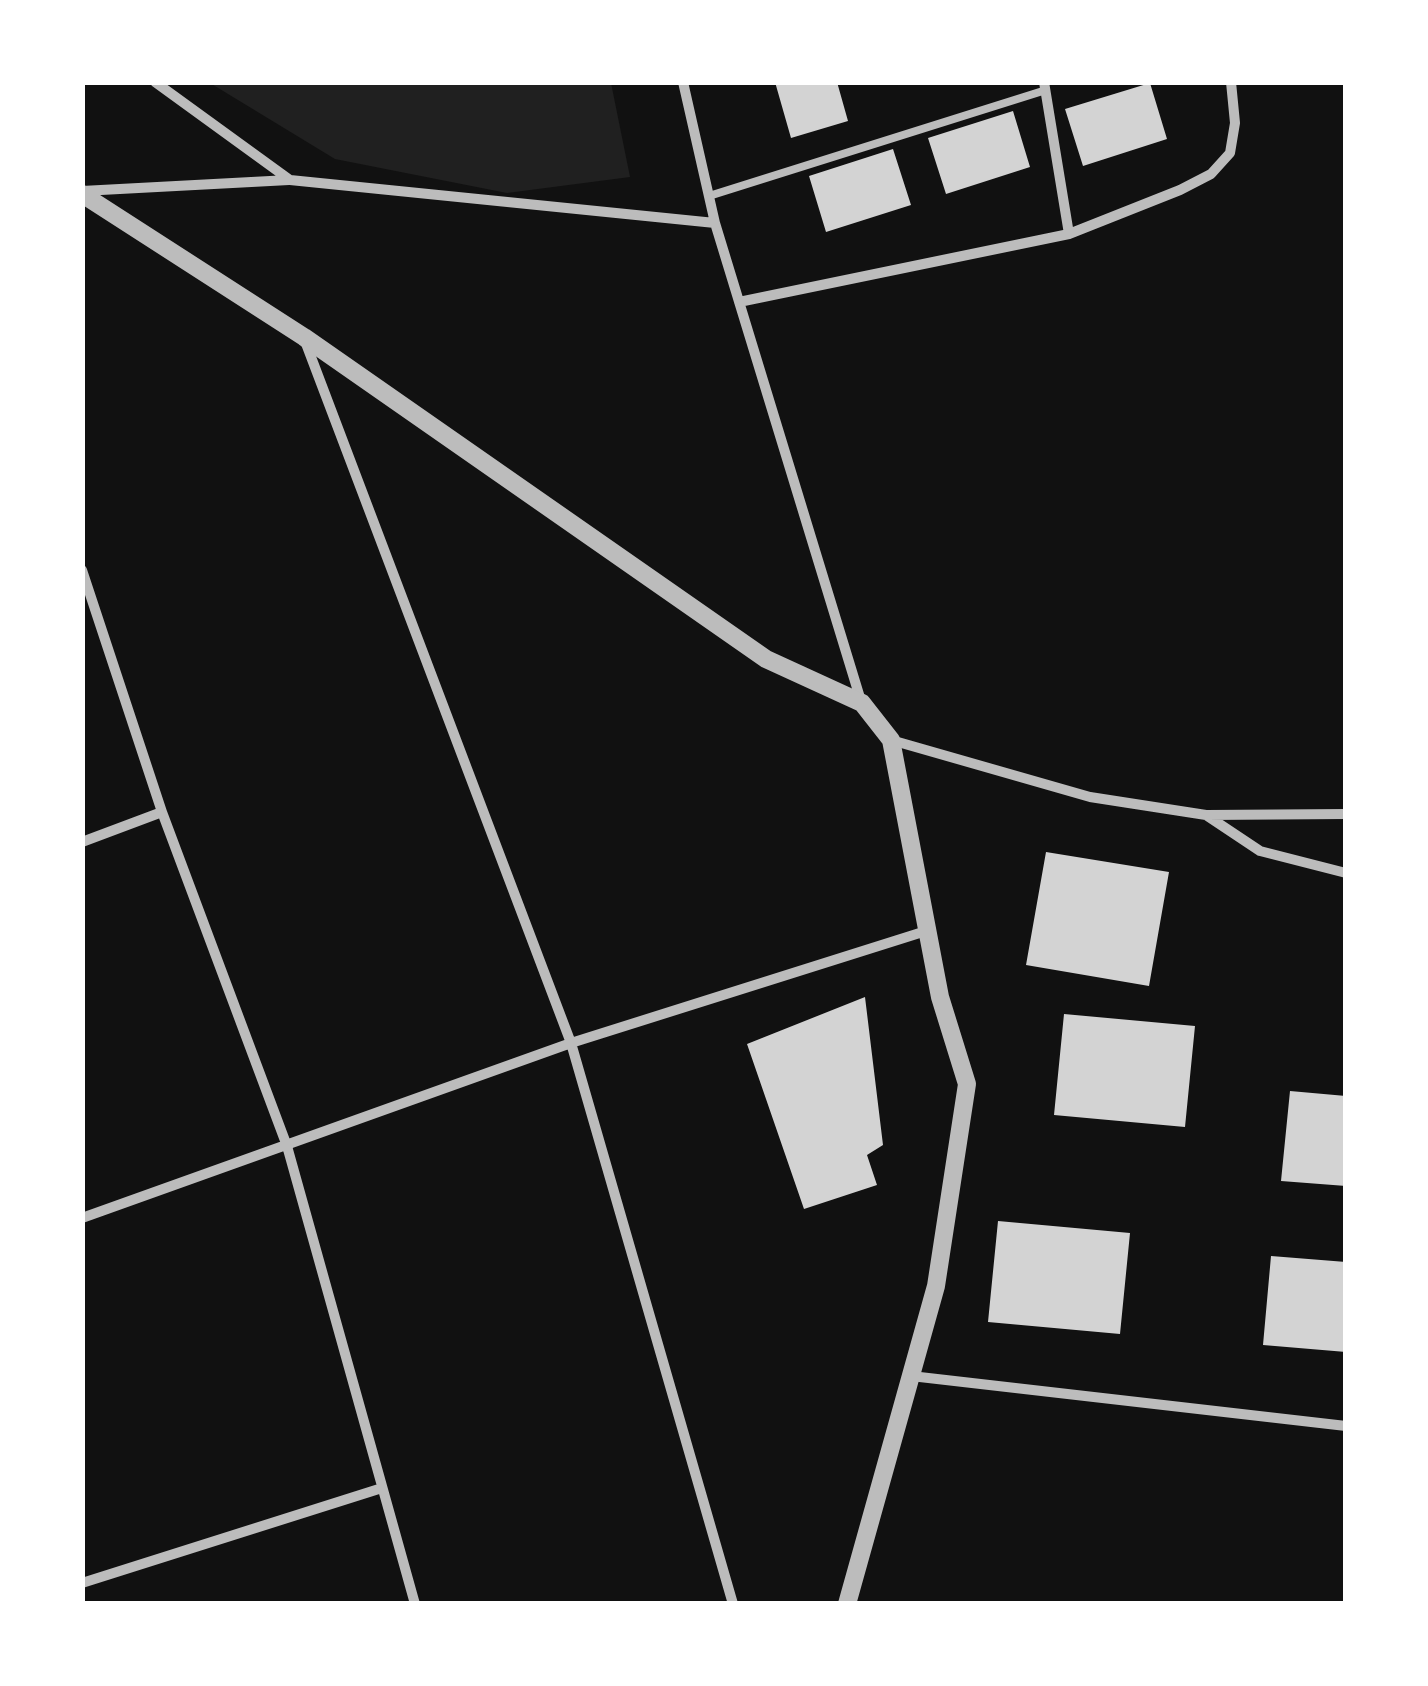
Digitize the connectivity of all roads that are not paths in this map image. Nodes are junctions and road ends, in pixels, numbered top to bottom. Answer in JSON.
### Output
{"nodes":[{"id":1,"x":154,"y":82,"type":"edge"},
{"id":2,"x":684,"y":82,"type":"edge"},
{"id":3,"x":1231,"y":82,"type":"edge"},
{"id":4,"x":1045,"y":86,"type":"edge"},
{"id":5,"x":290,"y":180,"type":"junction"},
{"id":6,"x":82,"y":192,"type":"edge"},
{"id":7,"x":709,"y":196,"type":"junction"},
{"id":8,"x":715,"y":222,"type":"junction"},
{"id":9,"x":1069,"y":234,"type":"junction"},
{"id":10,"x":739,"y":302,"type":"junction"},
{"id":11,"x":304,"y":337,"type":"junction"},
{"id":12,"x":82,"y":570,"type":"edge"},
{"id":13,"x":862,"y":703,"type":"junction"},
{"id":14,"x":891,"y":740,"type":"junction"},
{"id":15,"x":162,"y":812,"type":"junction"},
{"id":16,"x":1206,"y":814,"type":"junction"},
{"id":17,"x":1346,"y":814,"type":"edge"},
{"id":18,"x":82,"y":842,"type":"edge"},
{"id":19,"x":1346,"y":873,"type":"edge"},
{"id":20,"x":926,"y":931,"type":"junction"},
{"id":21,"x":571,"y":1044,"type":"junction"},
{"id":22,"x":287,"y":1146,"type":"junction"},
{"id":23,"x":82,"y":1218,"type":"edge"},
{"id":24,"x":911,"y":1376,"type":"junction"},
{"id":25,"x":1346,"y":1426,"type":"edge"},
{"id":26,"x":382,"y":1488,"type":"junction"},
{"id":27,"x":82,"y":1582,"type":"edge"},
{"id":28,"x":414,"y":1604,"type":"edge"},
{"id":29,"x":734,"y":1604,"type":"edge"},
{"id":30,"x":847,"y":1604,"type":"edge"}],
"edges":[{"from":1,"to":5,"type":"street"},
{"from":2,"to":7,"type":"street"},
{"from":3,"to":9,"type":"street"},
{"from":4,"to":7,"type":"lane"},
{"from":4,"to":9,"type":"street"},
{"from":5,"to":6,"type":"street"},
{"from":5,"to":8,"type":"street"},
{"from":6,"to":11,"type":"street"},
{"from":7,"to":8,"type":"street"},
{"from":8,"to":10,"type":"street"},
{"from":9,"to":10,"type":"street"},
{"from":10,"to":13,"type":"street"},
{"from":11,"to":13,"type":"street"},
{"from":11,"to":21,"type":"street"},
{"from":12,"to":15,"type":"street"},
{"from":13,"to":14,"type":"street"},
{"from":14,"to":16,"type":"street"},
{"from":14,"to":20,"type":"street"},
{"from":15,"to":18,"type":"street"},
{"from":15,"to":22,"type":"street"},
{"from":16,"to":17,"type":"street"},
{"from":16,"to":19,"type":"street"},
{"from":20,"to":21,"type":"street"},
{"from":20,"to":24,"type":"street"},
{"from":21,"to":22,"type":"street"},
{"from":21,"to":29,"type":"street"},
{"from":22,"to":23,"type":"street"},
{"from":22,"to":26,"type":"street"},
{"from":24,"to":25,"type":"street"},
{"from":24,"to":30,"type":"street"},
{"from":26,"to":27,"type":"street"},
{"from":26,"to":28,"type":"street"}]}
